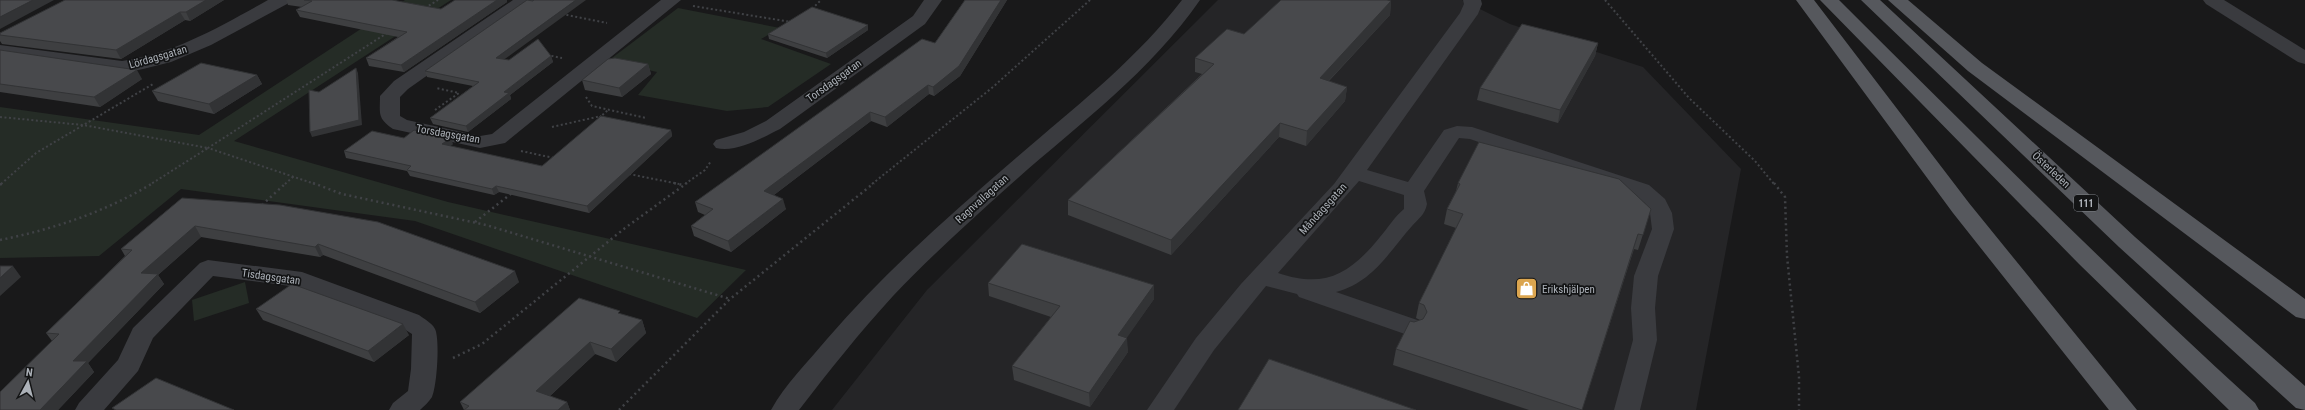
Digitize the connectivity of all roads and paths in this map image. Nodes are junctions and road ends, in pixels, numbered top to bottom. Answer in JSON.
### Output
{"nodes":[{"id":1,"x":281,"y":0,"type":"edge"},
{"id":2,"x":438,"y":0,"type":"edge"},
{"id":3,"x":821,"y":0,"type":"edge"},
{"id":4,"x":934,"y":0,"type":"edge"},
{"id":5,"x":1090,"y":0,"type":"edge"},
{"id":6,"x":1188,"y":0,"type":"edge"},
{"id":7,"x":1472,"y":0,"type":"edge"},
{"id":8,"x":1605,"y":0,"type":"edge"},
{"id":9,"x":1805,"y":0,"type":"edge"},
{"id":10,"x":1829,"y":0,"type":"edge"},
{"id":11,"x":1870,"y":0,"type":"edge"},
{"id":12,"x":1897,"y":0,"type":"edge"},
{"id":13,"x":2212,"y":0,"type":"edge"},
{"id":14,"x":670,"y":1,"type":"edge"},
{"id":15,"x":521,"y":3,"type":"edge"},
{"id":16,"x":418,"y":13,"type":"edge"},
{"id":17,"x":808,"y":13,"type":"edge"},
{"id":18,"x":797,"y":19,"type":"edge"},
{"id":19,"x":636,"y":28,"type":"junction"},
{"id":20,"x":392,"y":30,"type":"edge"},
{"id":21,"x":0,"y":51,"type":"edge"},
{"id":22,"x":545,"y":55,"type":"edge"},
{"id":23,"x":2305,"y":58,"type":"edge"},
{"id":24,"x":592,"y":64,"type":"junction"},
{"id":25,"x":573,"y":78,"type":"junction"},
{"id":26,"x":406,"y":82,"type":"junction"},
{"id":27,"x":154,"y":84,"type":"dead end"},
{"id":28,"x":608,"y":110,"type":"junction"},
{"id":29,"x":0,"y":117,"type":"edge"},
{"id":30,"x":646,"y":118,"type":"dead end"},
{"id":31,"x":596,"y":121,"type":"edge"},
{"id":32,"x":83,"y":125,"type":"junction"},
{"id":33,"x":411,"y":127,"type":"junction"},
{"id":34,"x":480,"y":142,"type":"junction"},
{"id":35,"x":723,"y":144,"type":"joint"},
{"id":36,"x":208,"y":148,"type":"junction"},
{"id":37,"x":560,"y":153,"type":"edge"},
{"id":38,"x":554,"y":158,"type":"junction"},
{"id":39,"x":562,"y":160,"type":"edge"},
{"id":40,"x":548,"y":163,"type":"edge"},
{"id":41,"x":622,"y":173,"type":"edge"},
{"id":42,"x":1354,"y":173,"type":"junction"},
{"id":43,"x":294,"y":176,"type":"junction"},
{"id":44,"x":0,"y":185,"type":"edge"},
{"id":45,"x":683,"y":185,"type":"junction"},
{"id":46,"x":518,"y":188,"type":"edge"},
{"id":47,"x":1414,"y":191,"type":"junction"},
{"id":48,"x":261,"y":206,"type":"edge"},
{"id":49,"x":475,"y":223,"type":"junction"},
{"id":50,"x":0,"y":240,"type":"edge"},
{"id":51,"x":593,"y":256,"type":"junction"},
{"id":52,"x":1262,"y":276,"type":"junction"},
{"id":53,"x":1298,"y":288,"type":"junction"},
{"id":54,"x":730,"y":300,"type":"junction"},
{"id":55,"x":2305,"y":311,"type":"edge"},
{"id":56,"x":1411,"y":328,"type":"edge"},
{"id":57,"x":424,"y":369,"type":"junction"},
{"id":58,"x":2305,"y":401,"type":"edge"},
{"id":59,"x":88,"y":410,"type":"edge"},
{"id":60,"x":402,"y":410,"type":"edge"},
{"id":61,"x":620,"y":410,"type":"edge"},
{"id":62,"x":784,"y":410,"type":"edge"},
{"id":63,"x":1160,"y":410,"type":"edge"},
{"id":64,"x":1627,"y":410,"type":"edge"},
{"id":65,"x":1799,"y":410,"type":"edge"},
{"id":66,"x":2124,"y":410,"type":"edge"},
{"id":67,"x":2246,"y":410,"type":"edge"}],
"edges":[{"from":1,"to":21,"type":"street","name":"Lördagsgatan"},
{"from":2,"to":16,"type":"path"},
{"from":3,"to":17,"type":"path"},
{"from":4,"to":35,"type":"street","name":"Torsdagsgatan"},
{"from":5,"to":54,"type":"path"},
{"from":6,"to":62,"type":"street","name":"Ragnvallagatan"},
{"from":7,"to":42,"type":"street","name":"Måndagsgatan"},
{"from":8,"to":65,"type":"path"},
{"from":9,"to":66,"type":"main road"},
{"from":10,"to":67,"type":"main road"},
{"from":11,"to":58,"type":"main road","name":"Österleden","number":"111"},
{"from":12,"to":55,"type":"main road"},
{"from":13,"to":23,"type":"street"},
{"from":14,"to":18,"type":"path"},
{"from":14,"to":19,"type":"street","name":"Torsdagsgatan"},
{"from":15,"to":19,"type":"path"},
{"from":15,"to":26,"type":"street","name":"Torsdagsgatan"},
{"from":19,"to":24,"type":"street","name":"Torsdagsgatan"},
{"from":20,"to":36,"type":"path"},
{"from":22,"to":24,"type":"path"},
{"from":24,"to":25,"type":"street","name":"Torsdagsgatan"},
{"from":25,"to":28,"type":"path"},
{"from":25,"to":34,"type":"street","name":"Torsdagsgatan"},
{"from":26,"to":33,"type":"street","name":"Torsdagsgatan"},
{"from":26,"to":33,"type":"path"},
{"from":27,"to":32,"type":"path"},
{"from":28,"to":30,"type":"path"},
{"from":28,"to":31,"type":"path"},
{"from":29,"to":32,"type":"path"},
{"from":32,"to":36,"type":"path"},
{"from":32,"to":44,"type":"path"},
{"from":33,"to":34,"type":"street","name":"Torsdagsgatan"},
{"from":34,"to":38,"type":"path"},
{"from":35,"to":45,"type":"path"},
{"from":36,"to":43,"type":"path"},
{"from":36,"to":50,"type":"path"},
{"from":37,"to":38,"type":"path"},
{"from":38,"to":39,"type":"path"},
{"from":38,"to":40,"type":"path"},
{"from":41,"to":45,"type":"path"},
{"from":42,"to":47,"type":"street"},
{"from":42,"to":52,"type":"street","name":"Måndagsgatan"},
{"from":43,"to":48,"type":"path"},
{"from":43,"to":49,"type":"path"},
{"from":45,"to":51,"type":"path"},
{"from":46,"to":49,"type":"path"},
{"from":47,"to":53,"type":"street"},
{"from":47,"to":64,"type":"street"},
{"from":49,"to":51,"type":"path"},
{"from":51,"to":54,"type":"path"},
{"from":51,"to":57,"type":"path"},
{"from":52,"to":53,"type":"street"},
{"from":52,"to":63,"type":"street","name":"Måndagsgatan"},
{"from":53,"to":56,"type":"street"},
{"from":54,"to":61,"type":"path"},
{"from":57,"to":59,"type":"street","name":"Tisdagsgatan"},
{"from":57,"to":60,"type":"street","name":"Tisdagsgatan"}]}
